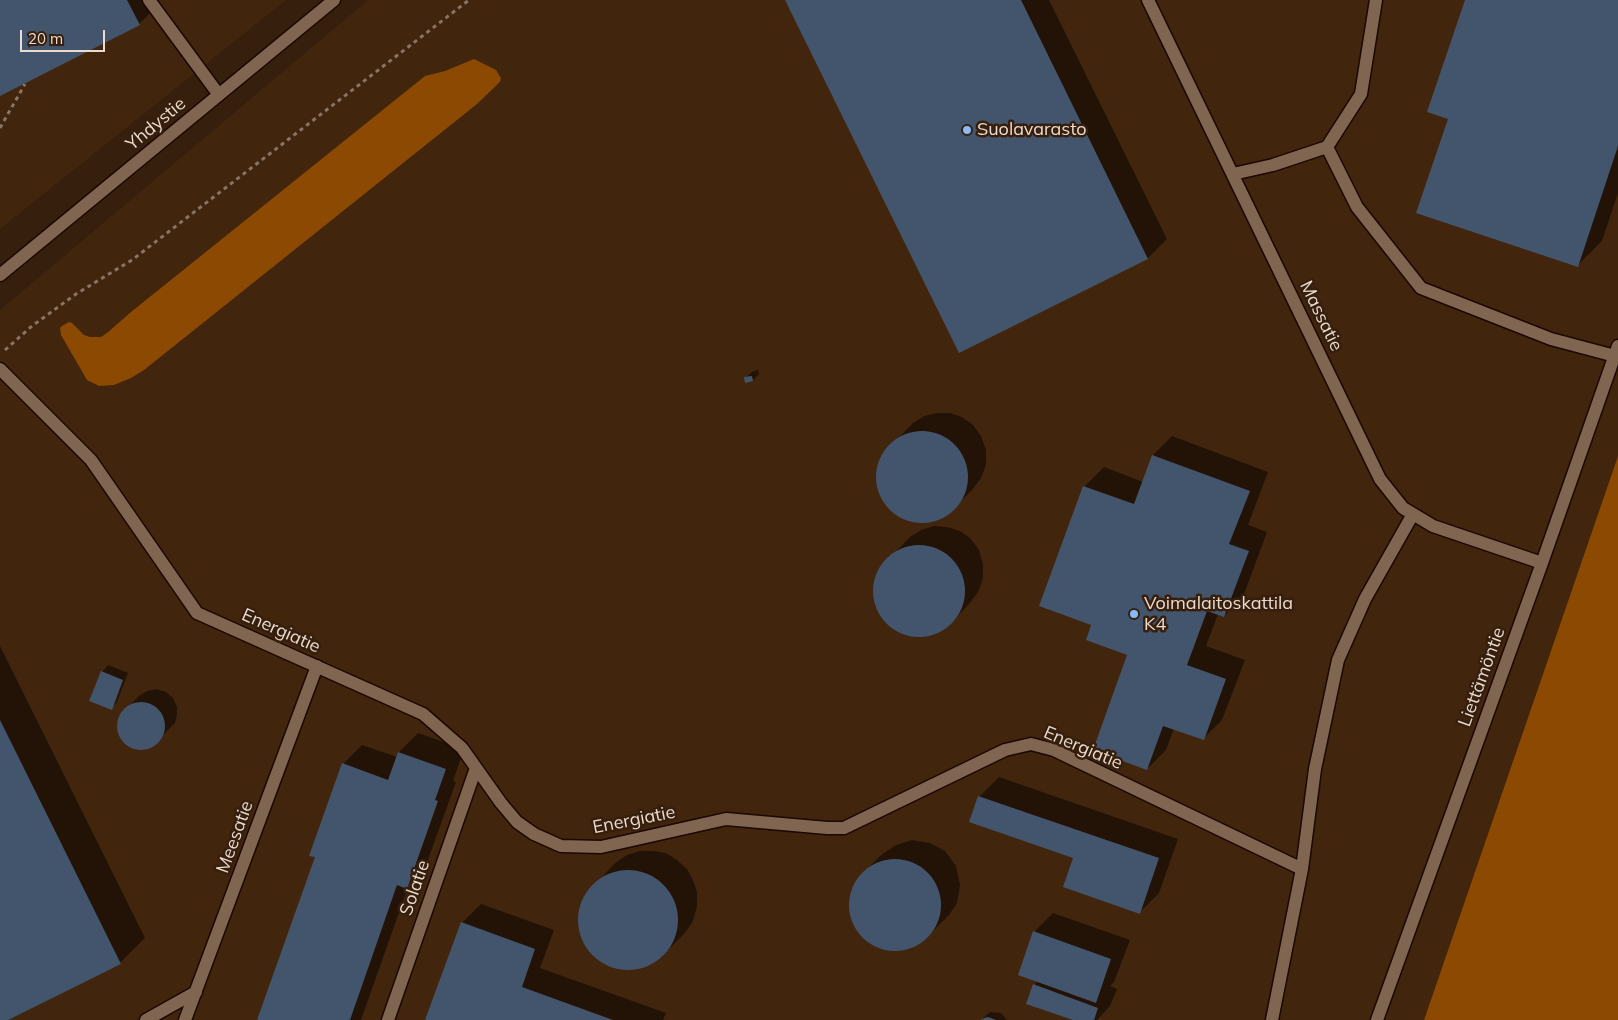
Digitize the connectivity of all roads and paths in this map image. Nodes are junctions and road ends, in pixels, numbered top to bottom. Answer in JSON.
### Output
{"nodes":[{"id":1,"x":149,"y":0,"type":"edge"},
{"id":2,"x":334,"y":0,"type":"edge"},
{"id":3,"x":469,"y":0,"type":"edge"},
{"id":4,"x":1148,"y":0,"type":"edge"},
{"id":5,"x":1376,"y":0,"type":"edge"},
{"id":6,"x":25,"y":84,"type":"dead end"},
{"id":7,"x":219,"y":94,"type":"junction"},
{"id":8,"x":0,"y":128,"type":"edge"},
{"id":9,"x":1327,"y":147,"type":"junction"},
{"id":10,"x":1232,"y":174,"type":"junction"},
{"id":11,"x":0,"y":275,"type":"edge"},
{"id":12,"x":1616,"y":351,"type":"edge"},
{"id":13,"x":0,"y":354,"type":"edge"},
{"id":14,"x":0,"y":369,"type":"edge"},
{"id":15,"x":1413,"y":514,"type":"junction"},
{"id":16,"x":1542,"y":563,"type":"junction"},
{"id":17,"x":317,"y":666,"type":"junction"},
{"id":18,"x":476,"y":768,"type":"junction"},
{"id":19,"x":1302,"y":869,"type":"junction"},
{"id":20,"x":196,"y":992,"type":"junction"},
{"id":21,"x":146,"y":1020,"type":"edge"},
{"id":22,"x":185,"y":1020,"type":"edge"},
{"id":23,"x":388,"y":1020,"type":"edge"},
{"id":24,"x":1272,"y":1020,"type":"edge"},
{"id":25,"x":1376,"y":1020,"type":"edge"}],
"edges":[{"from":1,"to":7,"type":"lane"},
{"from":2,"to":7,"type":"lane","name":"Yhdystie"},
{"from":3,"to":13,"type":"path"},
{"from":4,"to":10,"type":"lane","name":"Massatie"},
{"from":5,"to":9,"type":"lane"},
{"from":6,"to":8,"type":"path"},
{"from":7,"to":11,"type":"lane","name":"Yhdystie"},
{"from":9,"to":10,"type":"lane"},
{"from":9,"to":12,"type":"lane"},
{"from":10,"to":15,"type":"lane","name":"Massatie"},
{"from":12,"to":16,"type":"lane","name":"Liettämöntie"},
{"from":14,"to":17,"type":"lane","name":"Energiatie"},
{"from":15,"to":16,"type":"lane","name":"Massatie"},
{"from":15,"to":19,"type":"lane"},
{"from":16,"to":25,"type":"lane","name":"Liettämöntie"},
{"from":17,"to":18,"type":"lane","name":"Energiatie"},
{"from":17,"to":20,"type":"lane","name":"Meesatie"},
{"from":18,"to":19,"type":"lane","name":"Energiatie"},
{"from":18,"to":23,"type":"lane","name":"Solatie"},
{"from":19,"to":24,"type":"lane"},
{"from":20,"to":21,"type":"lane"},
{"from":20,"to":22,"type":"lane","name":"Meesatie"}]}
